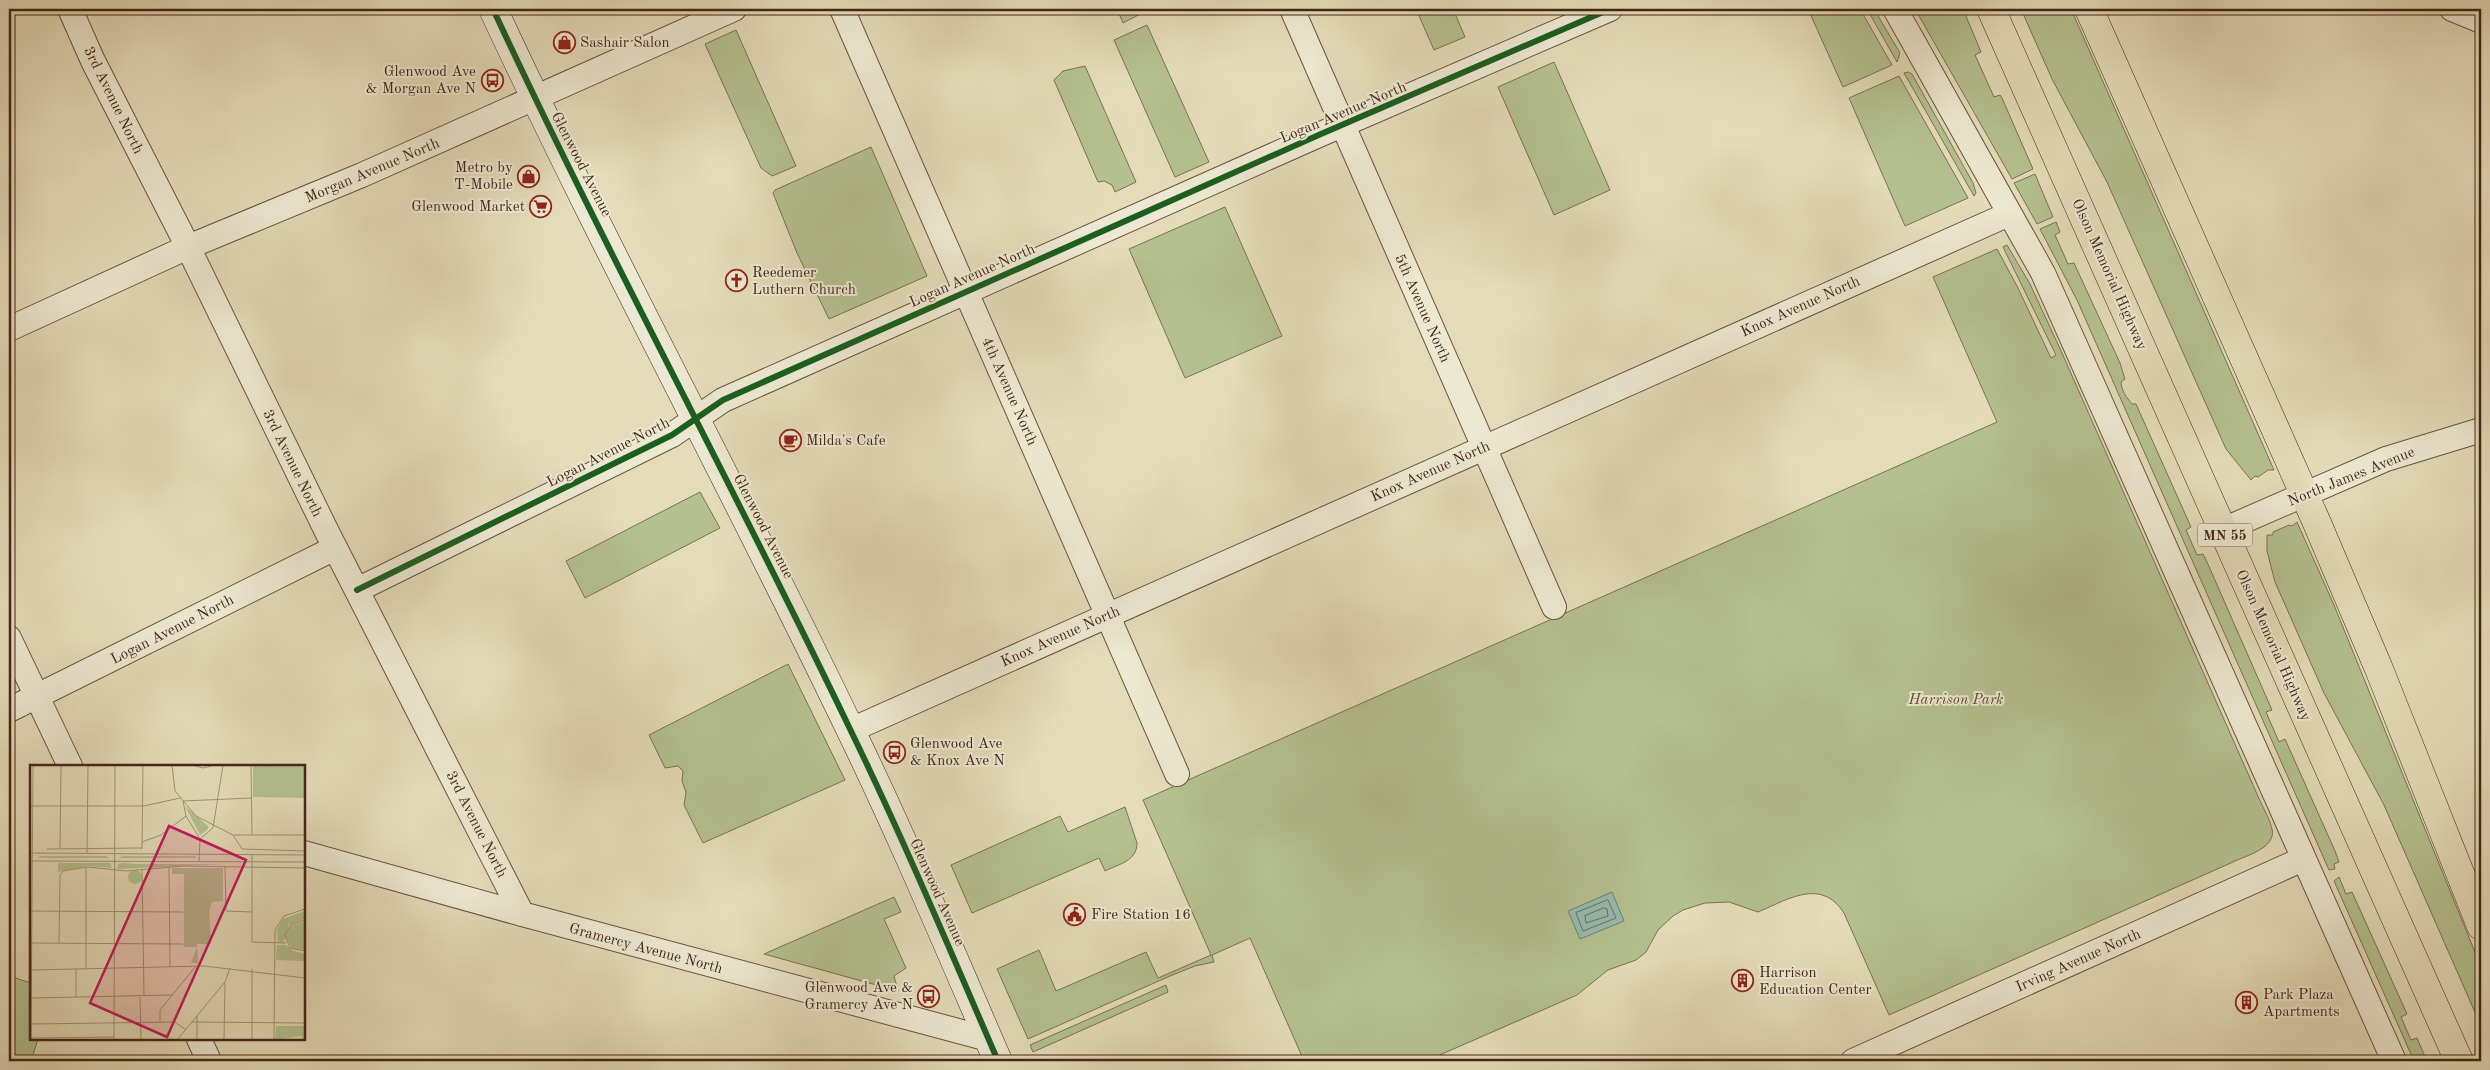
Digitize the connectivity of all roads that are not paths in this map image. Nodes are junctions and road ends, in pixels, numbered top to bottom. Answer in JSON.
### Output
{"nodes":[{"id":1,"x":70,"y":9,"type":"edge"},
{"id":2,"x":492,"y":9,"type":"edge"},
{"id":3,"x":734,"y":9,"type":"edge"},
{"id":4,"x":842,"y":9,"type":"edge"},
{"id":5,"x":1292,"y":9,"type":"edge"},
{"id":6,"x":1610,"y":9,"type":"edge"},
{"id":7,"x":1895,"y":9,"type":"edge"},
{"id":8,"x":1991,"y":9,"type":"edge"},
{"id":9,"x":2089,"y":9,"type":"edge"},
{"id":10,"x":2452,"y":9,"type":"edge"},
{"id":11,"x":2481,"y":21,"type":"edge"},
{"id":12,"x":535,"y":98,"type":"junction"},
{"id":13,"x":1344,"y":124,"type":"junction"},
{"id":14,"x":2009,"y":214,"type":"junction"},
{"id":15,"x":188,"y":247,"type":"junction"},
{"id":16,"x":966,"y":291,"type":"junction"},
{"id":17,"x":9,"y":329,"type":"edge"},
{"id":18,"x":696,"y":418,"type":"junction"},
{"id":19,"x":2481,"y":430,"type":"edge"},
{"id":20,"x":1484,"y":448,"type":"junction"},
{"id":21,"x":2304,"y":495,"type":"junction"},
{"id":22,"x":2223,"y":530,"type":"junction"},
{"id":23,"x":335,"y":548,"type":"junction"},
{"id":24,"x":357,"y":590,"type":"junction"},
{"id":25,"x":1554,"y":608,"type":"dead end"},
{"id":26,"x":1108,"y":614,"type":"junction"},
{"id":27,"x":9,"y":638,"type":"edge"},
{"id":28,"x":37,"y":698,"type":"junction"},
{"id":29,"x":9,"y":710,"type":"edge"},
{"id":30,"x":851,"y":730,"type":"junction"},
{"id":31,"x":70,"y":765,"type":"edge"},
{"id":32,"x":1177,"y":774,"type":"dead end"},
{"id":33,"x":305,"y":853,"type":"edge"},
{"id":34,"x":2303,"y":859,"type":"junction"},
{"id":35,"x":522,"y":914,"type":"junction"},
{"id":36,"x":2481,"y":926,"type":"edge"},
{"id":37,"x":199,"y":1040,"type":"edge"},
{"id":38,"x":993,"y":1050,"type":"edge"},
{"id":39,"x":209,"y":1061,"type":"edge"},
{"id":40,"x":1853,"y":1061,"type":"edge"},
{"id":41,"x":2394,"y":1061,"type":"edge"},
{"id":42,"x":2458,"y":1061,"type":"edge"}],
"edges":[{"from":1,"to":15,"type":"street","name":"3rd Avenue North"},
{"from":2,"to":12,"type":"street","name":"Glenwood Avenue"},
{"from":3,"to":12,"type":"street","name":"Morgan Avenue North"},
{"from":4,"to":16,"type":"street","name":"4th Avenue North"},
{"from":5,"to":13,"type":"street","name":"5th Avenue North"},
{"from":6,"to":13,"type":"street","name":"Logan Avenue North"},
{"from":7,"to":14,"type":"street"},
{"from":8,"to":22,"type":"main road","name":"Olson Memorial Highway","number":"MN 55"},
{"from":9,"to":21,"type":"main road"},
{"from":10,"to":11,"type":"street"},
{"from":12,"to":15,"type":"street","name":"Morgan Avenue North"},
{"from":12,"to":18,"type":"street","name":"Glenwood Avenue"},
{"from":13,"to":16,"type":"street","name":"Logan Avenue North"},
{"from":13,"to":20,"type":"street","name":"5th Avenue North"},
{"from":14,"to":20,"type":"street","name":"Knox Avenue North"},
{"from":14,"to":34,"type":"street"},
{"from":15,"to":17,"type":"street","name":"Morgan Avenue North"},
{"from":15,"to":23,"type":"street","name":"3rd Avenue North"},
{"from":16,"to":18,"type":"street","name":"Logan Avenue North"},
{"from":16,"to":26,"type":"street","name":"4th Avenue North"},
{"from":18,"to":24,"type":"street","name":"Logan Avenue North"},
{"from":18,"to":30,"type":"street","name":"Glenwood Avenue"},
{"from":19,"to":21,"type":"street","name":"North James Avenue"},
{"from":20,"to":25,"type":"street","name":"5th Avenue North"},
{"from":20,"to":26,"type":"street","name":"Knox Avenue North"},
{"from":21,"to":22,"type":"street","name":"North James Avenue"},
{"from":21,"to":36,"type":"main road"},
{"from":22,"to":42,"type":"main road","name":"Olson Memorial Highway","number":"MN 55"},
{"from":23,"to":24,"type":"street","name":"3rd Avenue North"},
{"from":23,"to":28,"type":"street","name":"Logan Avenue North"},
{"from":24,"to":35,"type":"street","name":"3rd Avenue North"},
{"from":26,"to":30,"type":"street","name":"Knox Avenue North"},
{"from":26,"to":32,"type":"street","name":"4th Avenue North"},
{"from":27,"to":28,"type":"street"},
{"from":28,"to":29,"type":"street","name":"Logan Avenue North"},
{"from":28,"to":31,"type":"street"},
{"from":30,"to":38,"type":"street","name":"Glenwood Avenue"},
{"from":33,"to":35,"type":"street","name":"Gramercy Avenue North"},
{"from":34,"to":40,"type":"street","name":"Irving Avenue North"},
{"from":34,"to":41,"type":"street"},
{"from":35,"to":38,"type":"street","name":"Gramercy Avenue North"},
{"from":37,"to":39,"type":"street"}]}
